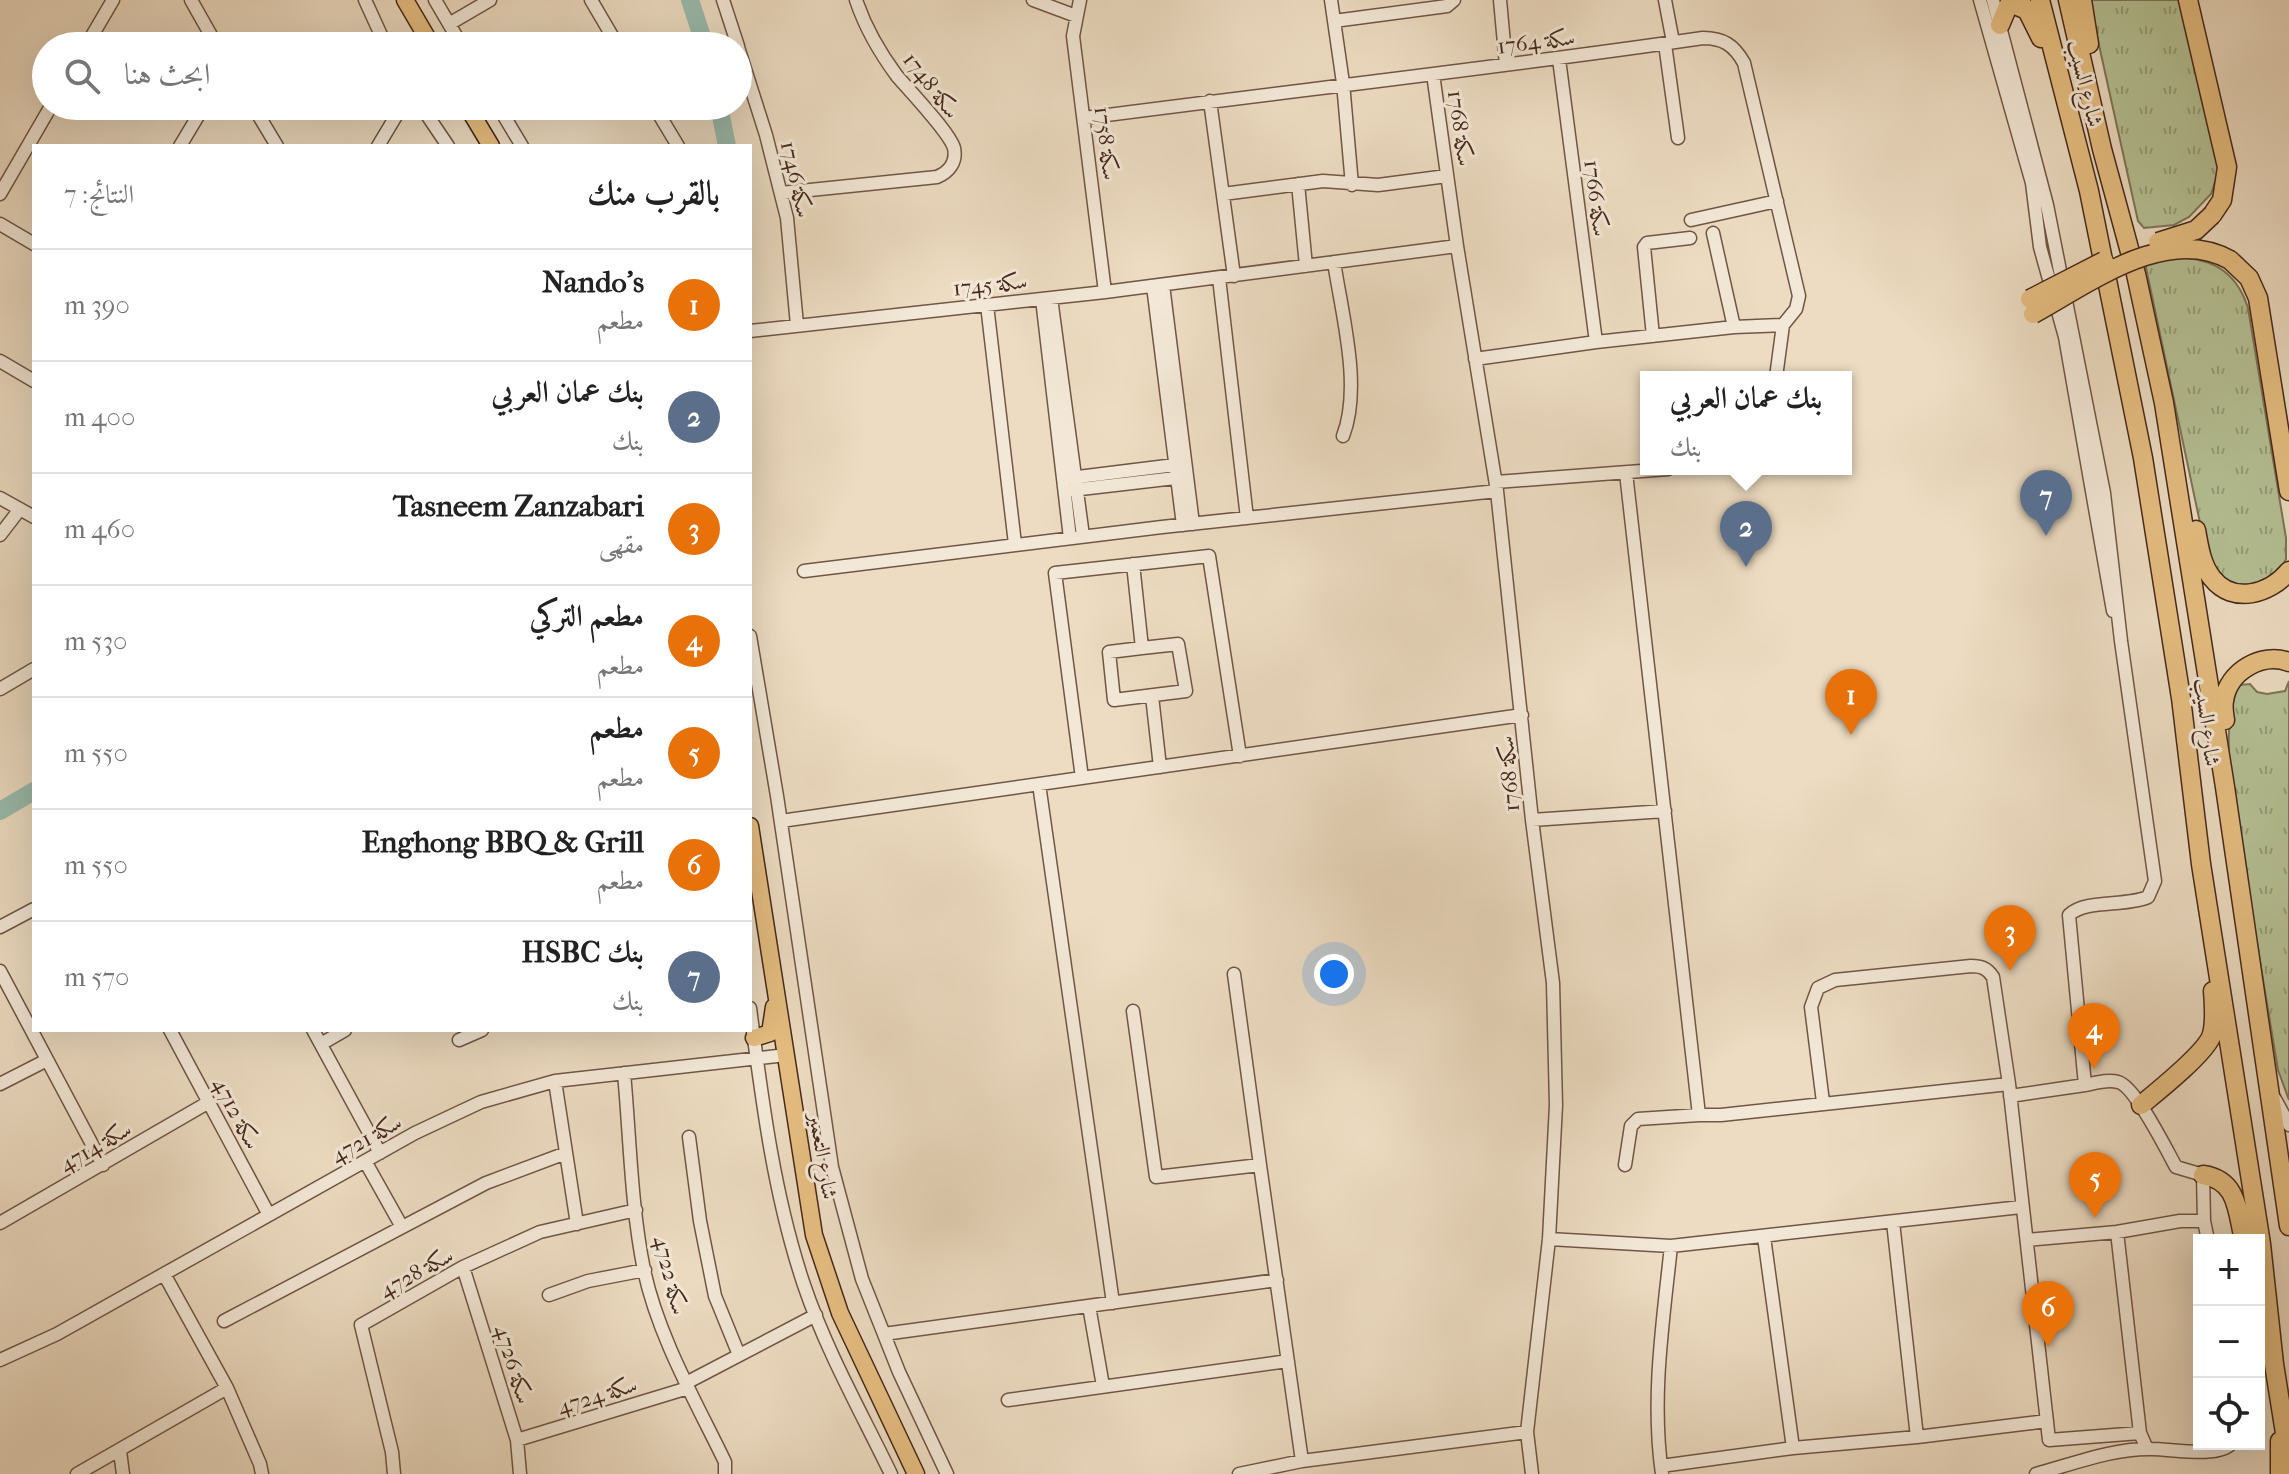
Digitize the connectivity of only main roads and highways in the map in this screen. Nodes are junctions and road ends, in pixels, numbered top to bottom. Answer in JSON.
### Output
{"nodes":[{"id":1,"x":405,"y":0,"type":"edge"},
{"id":2,"x":2068,"y":0,"type":"edge"},
{"id":3,"x":2082,"y":0,"type":"edge"},
{"id":4,"x":2188,"y":0,"type":"edge"},
{"id":5,"x":2028,"y":3,"type":"edge"},
{"id":6,"x":2000,"y":25,"type":"road end"},
{"id":7,"x":424,"y":32,"type":"edge"},
{"id":8,"x":475,"y":120,"type":"edge"},
{"id":9,"x":490,"y":144,"type":"edge"},
{"id":10,"x":2102,"y":149,"type":"junction"},
{"id":11,"x":2164,"y":403,"type":"junction"},
{"id":12,"x":2289,"y":491,"type":"edge"},
{"id":13,"x":2289,"y":571,"type":"edge"},
{"id":14,"x":2289,"y":662,"type":"edge"},
{"id":15,"x":2225,"y":787,"type":"junction"},
{"id":16,"x":752,"y":839,"type":"edge"},
{"id":17,"x":2206,"y":897,"type":"junction"},
{"id":18,"x":777,"y":998,"type":"junction"},
{"id":19,"x":754,"y":1038,"type":"road end"},
{"id":20,"x":2141,"y":1105,"type":"road end"},
{"id":21,"x":2203,"y":1175,"type":"road end"},
{"id":22,"x":2289,"y":1226,"type":"edge"},
{"id":23,"x":2243,"y":1234,"type":"edge"},
{"id":24,"x":2260,"y":1306,"type":"edge"},
{"id":25,"x":2274,"y":1364,"type":"junction"},
{"id":26,"x":2282,"y":1414,"type":"junction"},
{"id":27,"x":2289,"y":1458,"type":"edge"},
{"id":28,"x":916,"y":1474,"type":"edge"},
{"id":29,"x":2280,"y":1474,"type":"edge"}],
"edges":[{"from":1,"to":7,"type":"main road"},
{"from":2,"to":10,"type":"highway","name":"شارع السيب"},
{"from":3,"to":10,"type":"highway"},
{"from":4,"to":12,"type":"highway","bridge":true},
{"from":5,"to":6,"type":"highway"},
{"from":5,"to":17,"type":"highway","name":"شارع السيب"},
{"from":8,"to":9,"type":"main road"},
{"from":10,"to":11,"type":"highway","name":"شارع السيب"},
{"from":11,"to":13,"type":"highway"},
{"from":11,"to":15,"type":"highway","name":"شارع السيب"},
{"from":14,"to":15,"type":"highway"},
{"from":15,"to":22,"type":"highway","name":"شارع السيب"},
{"from":16,"to":18,"type":"main road","name":"شارع التعمير"},
{"from":17,"to":20,"type":"highway"},
{"from":17,"to":25,"type":"highway","name":"شارع السيب"},
{"from":18,"to":19,"type":"main road"},
{"from":18,"to":28,"type":"main road","name":"شارع التعمير"},
{"from":21,"to":23,"type":"highway"},
{"from":24,"to":25,"type":"highway"},
{"from":25,"to":26,"type":"highway","name":"شارع السيب"},
{"from":26,"to":27,"type":"highway","name":"شارع السيب"},
{"from":26,"to":29,"type":"highway"}]}
